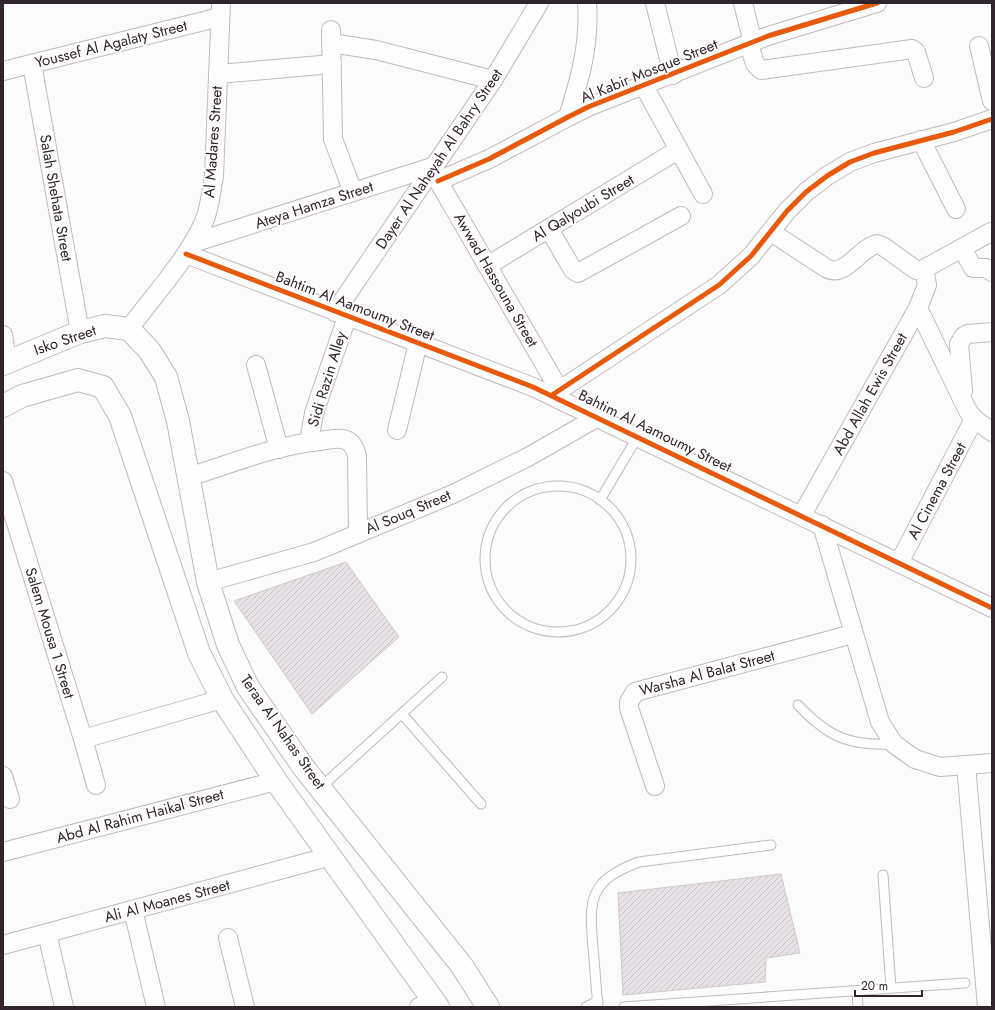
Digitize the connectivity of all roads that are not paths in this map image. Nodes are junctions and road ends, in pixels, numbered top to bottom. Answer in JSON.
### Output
{"nodes":[{"id":1,"x":539,"y":3,"type":"edge"},
{"id":2,"x":587,"y":3,"type":"edge"},
{"id":3,"x":654,"y":3,"type":"edge"},
{"id":4,"x":743,"y":3,"type":"edge"},
{"id":5,"x":877,"y":3,"type":"edge"},
{"id":6,"x":220,"y":10,"type":"edge"},
{"id":7,"x":751,"y":43,"type":"junction"},
{"id":8,"x":979,"y":46,"type":"dead end"},
{"id":9,"x":32,"y":64,"type":"junction"},
{"id":10,"x":332,"y":64,"type":"junction"},
{"id":11,"x":3,"y":71,"type":"edge"},
{"id":12,"x":218,"y":74,"type":"junction"},
{"id":13,"x":673,"y":75,"type":"junction"},
{"id":14,"x":924,"y":78,"type":"dead end"},
{"id":15,"x":493,"y":80,"type":"junction"},
{"id":16,"x":644,"y":86,"type":"junction"},
{"id":17,"x":992,"y":101,"type":"edge"},
{"id":18,"x":568,"y":117,"type":"junction"},
{"id":19,"x":992,"y":119,"type":"edge"},
{"id":20,"x":921,"y":140,"type":"junction"},
{"id":21,"x":678,"y":150,"type":"junction"},
{"id":22,"x":435,"y":172,"type":"junction"},
{"id":23,"x":354,"y":192,"type":"junction"},
{"id":24,"x":703,"y":194,"type":"dead end"},
{"id":25,"x":956,"y":209,"type":"dead end"},
{"id":26,"x":681,"y":216,"type":"dead end"},
{"id":27,"x":549,"y":229,"type":"junction"},
{"id":28,"x":772,"y":232,"type":"junction"},
{"id":29,"x":990,"y":232,"type":"dead end"},
{"id":30,"x":189,"y":248,"type":"junction"},
{"id":31,"x":962,"y":248,"type":"junction"},
{"id":32,"x":487,"y":266,"type":"junction"},
{"id":33,"x":924,"y":269,"type":"junction"},
{"id":34,"x":992,"y":272,"type":"edge"},
{"id":35,"x":918,"y":308,"type":"junction"},
{"id":36,"x":341,"y":314,"type":"junction"},
{"id":37,"x":129,"y":329,"type":"junction"},
{"id":38,"x":80,"y":332,"type":"junction"},
{"id":39,"x":992,"y":332,"type":"edge"},
{"id":40,"x":3,"y":335,"type":"edge"},
{"id":41,"x":418,"y":343,"type":"junction"},
{"id":42,"x":5,"y":362,"type":"edge"},
{"id":43,"x":256,"y":365,"type":"dead end"},
{"id":44,"x":556,"y":393,"type":"junction"},
{"id":45,"x":964,"y":402,"type":"junction"},
{"id":46,"x":3,"y":406,"type":"edge"},
{"id":47,"x":598,"y":416,"type":"junction"},
{"id":48,"x":974,"y":419,"type":"junction"},
{"id":49,"x":397,"y":430,"type":"dead end"},
{"id":50,"x":992,"y":432,"type":"edge"},
{"id":51,"x":638,"y":436,"type":"junction"},
{"id":52,"x":309,"y":442,"type":"junction"},
{"id":53,"x":279,"y":449,"type":"junction"},
{"id":54,"x":188,"y":477,"type":"junction"},
{"id":55,"x":3,"y":481,"type":"edge"},
{"id":56,"x":600,"y":500,"type":"junction"},
{"id":57,"x":802,"y":516,"type":"junction"},
{"id":58,"x":822,"y":525,"type":"junction"},
{"id":59,"x":358,"y":534,"type":"junction"},
{"id":60,"x":899,"y":563,"type":"junction"},
{"id":61,"x":208,"y":582,"type":"junction"},
{"id":62,"x":992,"y":608,"type":"edge"},
{"id":63,"x":853,"y":634,"type":"junction"},
{"id":64,"x":442,"y":677,"type":"dead end"},
{"id":65,"x":222,"y":699,"type":"junction"},
{"id":66,"x":798,"y":705,"type":"dead end"},
{"id":67,"x":402,"y":714,"type":"junction"},
{"id":68,"x":83,"y":739,"type":"junction"},
{"id":69,"x":894,"y":744,"type":"junction"},
{"id":70,"x":992,"y":763,"type":"edge"},
{"id":71,"x":966,"y":765,"type":"junction"},
{"id":72,"x":3,"y":776,"type":"edge"},
{"id":73,"x":276,"y":781,"type":"junction"},
{"id":74,"x":96,"y":785,"type":"dead end"},
{"id":75,"x":655,"y":786,"type":"dead end"},
{"id":76,"x":320,"y":788,"type":"junction"},
{"id":77,"x":10,"y":800,"type":"dead end"},
{"id":78,"x":481,"y":804,"type":"dead end"},
{"id":79,"x":771,"y":845,"type":"dead end"},
{"id":80,"x":3,"y":852,"type":"edge"},
{"id":81,"x":331,"y":856,"type":"junction"},
{"id":82,"x":883,"y":875,"type":"dead end"},
{"id":83,"x":133,"y":910,"type":"junction"},
{"id":84,"x":47,"y":933,"type":"junction"},
{"id":85,"x":228,"y":938,"type":"dead end"},
{"id":86,"x":987,"y":943,"type":"edge"},
{"id":87,"x":3,"y":945,"type":"edge"},
{"id":88,"x":965,"y":983,"type":"dead end"},
{"id":89,"x":891,"y":988,"type":"junction"},
{"id":90,"x":857,"y":991,"type":"junction"},
{"id":91,"x":598,"y":1004,"type":"edge"},
{"id":92,"x":431,"y":1006,"type":"edge"},
{"id":93,"x":64,"y":1007,"type":"edge"},
{"id":94,"x":156,"y":1007,"type":"edge"},
{"id":95,"x":245,"y":1007,"type":"edge"},
{"id":96,"x":488,"y":1007,"type":"edge"},
{"id":97,"x":586,"y":1007,"type":"edge"},
{"id":98,"x":624,"y":1007,"type":"edge"},
{"id":99,"x":858,"y":1007,"type":"edge"},
{"id":100,"x":987,"y":1007,"type":"edge"}],
"edges":[{"from":1,"to":15,"type":"street","name":"Dayer Al Naheyah Al Bahry Street"},
{"from":2,"to":18,"type":"street"},
{"from":3,"to":13,"type":"street"},
{"from":4,"to":7,"type":"street"},
{"from":5,"to":7,"type":"street","name":"Al Kabir Mosque Street"},
{"from":6,"to":9,"type":"street","name":"Youssef Al Agalaty Street"},
{"from":6,"to":12,"type":"street","name":"Al Madares Street"},
{"from":7,"to":13,"type":"street","name":"Al Kabir Mosque Street"},
{"from":7,"to":14,"type":"street"},
{"from":8,"to":17,"type":"street"},
{"from":9,"to":11,"type":"street","name":"Youssef Al Agalaty Street"},
{"from":9,"to":38,"type":"street","name":"Salah Shehata Street"},
{"from":10,"to":12,"type":"street"},
{"from":10,"to":15,"type":"street"},
{"from":10,"to":23,"type":"street"},
{"from":12,"to":30,"type":"street","name":"Al Madares Street"},
{"from":13,"to":16,"type":"street","name":"Al Kabir Mosque Street"},
{"from":15,"to":22,"type":"street","name":"Dayer Al Naheyah Al Bahry Street"},
{"from":16,"to":18,"type":"street","name":"Al Kabir Mosque Street"},
{"from":16,"to":21,"type":"street"},
{"from":18,"to":22,"type":"street","name":"Al Kabir Mosque Street"},
{"from":19,"to":20,"type":"street"},
{"from":20,"to":25,"type":"street"},
{"from":20,"to":28,"type":"street"},
{"from":21,"to":24,"type":"street"},
{"from":21,"to":27,"type":"street","name":"Al Qalyoubi Street"},
{"from":22,"to":23,"type":"street","name":"Ateya Hamza Street"},
{"from":22,"to":32,"type":"street","name":"Awwad Hassouna Street"},
{"from":22,"to":36,"type":"street","name":"Dayer Al Naheyah Al Bahry Street"},
{"from":23,"to":30,"type":"street","name":"Ateya Hamza Street"},
{"from":26,"to":27,"type":"street"},
{"from":27,"to":32,"type":"street","name":"Al Qalyoubi Street"},
{"from":28,"to":33,"type":"street"},
{"from":28,"to":44,"type":"street"},
{"from":29,"to":31,"type":"street"},
{"from":30,"to":36,"type":"street","name":"Bahtim Al Aamoumy Street"},
{"from":30,"to":37,"type":"street","name":"Al Madares Street"},
{"from":31,"to":33,"type":"street"},
{"from":31,"to":34,"type":"street"},
{"from":32,"to":44,"type":"street","name":"Awwad Hassouna Street"},
{"from":33,"to":35,"type":"street","name":"Abd Allah Ewis Street"},
{"from":35,"to":45,"type":"street"},
{"from":35,"to":57,"type":"street","name":"Abd Allah Ewis Street"},
{"from":36,"to":41,"type":"street","name":"Bahtim Al Aamoumy Street"},
{"from":36,"to":52,"type":"street","name":"Sidi Razin Alley"},
{"from":37,"to":38,"type":"main road","name":"Isko Street"},
{"from":37,"to":54,"type":"main road","name":"Teraa Al Nahas Street"},
{"from":38,"to":42,"type":"main road","name":"Isko Street"},
{"from":39,"to":45,"type":"street"},
{"from":40,"to":42,"type":"street"},
{"from":41,"to":44,"type":"street","name":"Bahtim Al Aamoumy Street"},
{"from":41,"to":49,"type":"street"},
{"from":43,"to":53,"type":"street"},
{"from":44,"to":47,"type":"street","name":"Bahtim Al Aamoumy Street"},
{"from":45,"to":48,"type":"street"},
{"from":46,"to":65,"type":"main road","name":"Teraa Al Nahas Street"},
{"from":47,"to":51,"type":"street","name":"Bahtim Al Aamoumy Street"},
{"from":47,"to":59,"type":"street","name":"Al Souq Street"},
{"from":48,"to":50,"type":"street"},
{"from":48,"to":60,"type":"street","name":"Al Cinema Street"},
{"from":51,"to":56,"type":"lane"},
{"from":51,"to":57,"type":"street","name":"Bahtim Al Aamoumy Street"},
{"from":52,"to":53,"type":"street"},
{"from":52,"to":59,"type":"street"},
{"from":53,"to":54,"type":"street"},
{"from":54,"to":61,"type":"main road","name":"Teraa Al Nahas Street"},
{"from":55,"to":68,"type":"street","name":"Salem Mousa 1 Street"},
{"from":56,"to":56,"type":"lane"},
{"from":57,"to":58,"type":"street","name":"Bahtim Al Aamoumy Street"},
{"from":58,"to":60,"type":"street","name":"Bahtim Al Aamoumy Street"},
{"from":58,"to":63,"type":"street"},
{"from":59,"to":61,"type":"street","name":"Al Souq Street"},
{"from":60,"to":62,"type":"street","name":"Bahtim Al Aamoumy Street"},
{"from":61,"to":76,"type":"main road","name":"Teraa Al Nahas Street"},
{"from":63,"to":69,"type":"street"},
{"from":63,"to":75,"type":"street","name":"Warsha Al Balat Street"},
{"from":64,"to":67,"type":"lane"},
{"from":65,"to":68,"type":"street"},
{"from":65,"to":73,"type":"main road","name":"Teraa Al Nahas Street"},
{"from":66,"to":69,"type":"lane"},
{"from":67,"to":76,"type":"lane"},
{"from":67,"to":78,"type":"lane"},
{"from":68,"to":74,"type":"street","name":"Salem Mousa 1 Street"},
{"from":69,"to":71,"type":"street"},
{"from":70,"to":71,"type":"street"},
{"from":71,"to":86,"type":"street"},
{"from":72,"to":77,"type":"street"},
{"from":73,"to":80,"type":"street","name":"Abd Al Rahim Haikal Street"},
{"from":73,"to":81,"type":"main road","name":"Teraa Al Nahas Street"},
{"from":76,"to":96,"type":"main road","name":"Teraa Al Nahas Street"},
{"from":79,"to":91,"type":"lane"},
{"from":81,"to":83,"type":"street","name":"Ali Al Moanes Street"},
{"from":81,"to":92,"type":"main road","name":"Teraa Al Nahas Street"},
{"from":82,"to":89,"type":"lane"},
{"from":83,"to":84,"type":"street","name":"Ali Al Moanes Street"},
{"from":83,"to":94,"type":"street"},
{"from":84,"to":87,"type":"street","name":"Ali Al Moanes Street"},
{"from":84,"to":93,"type":"street"},
{"from":85,"to":95,"type":"street"},
{"from":86,"to":100,"type":"street"},
{"from":88,"to":89,"type":"lane"},
{"from":89,"to":90,"type":"lane"},
{"from":90,"to":98,"type":"lane"},
{"from":90,"to":99,"type":"lane"},
{"from":91,"to":97,"type":"lane"}]}
